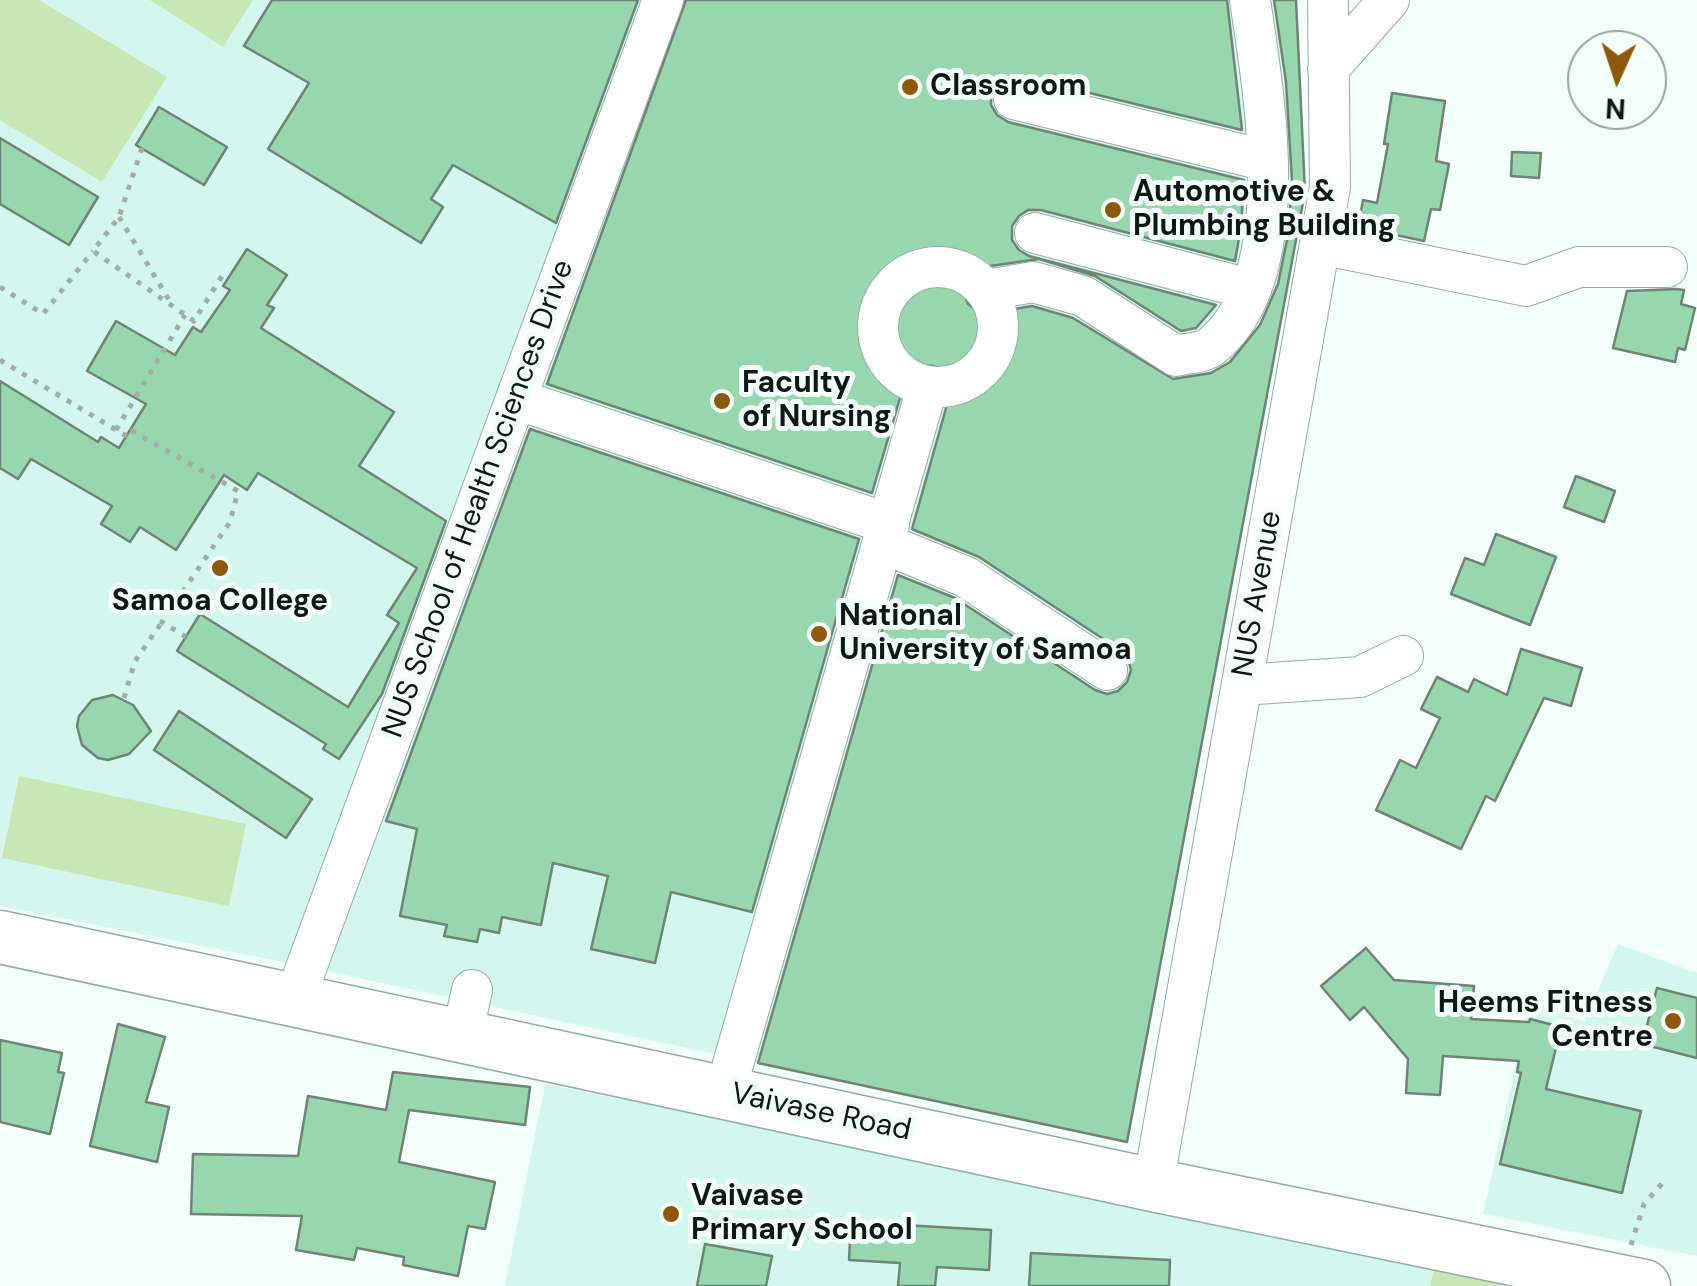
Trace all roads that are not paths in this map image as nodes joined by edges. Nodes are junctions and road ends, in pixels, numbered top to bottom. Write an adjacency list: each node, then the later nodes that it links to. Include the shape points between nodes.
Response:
1 (663, 0): 14 (street, NUS School of Health Sciences Drive)
2 (1250, 0): 7 (street)
3 (1328, 0): 5 (street, NUS Avenue)
4 (1389, 0): 5 (street)
5 (1328, 69): 9 (street, NUS Avenue, via 1330,187)
6 (1014, 98): 7 (street)
7 (1268, 161): 11 (street, via 1262,258)
8 (1034, 233): 11 (street)
9 (1320, 244): 10 (street, via 1526,286 1579,268); 18 (street, NUS Avenue)
10 (1667, 268)
11 (1249, 289): 12 (street, via 1236,319 1210,349 1176,356 1084,296 1033,282)
12 (987, 290): 13 (street, via 999,326 985,364 952,386); 13 (street, via 968,274 928,266 908,273 882,303 878,340 886,358)
13 (927, 388): 15 (street)
14 (516, 398): 15 (street); 20 (street, NUS School of Health Sciences Drive)
15 (887, 534): 17 (street); 21 (street)
16 (1404, 656): 18 (street, via 1360,677)
17 (1107, 670)
18 (1242, 685): 22 (street, NUS Avenue)
19 (0, 937): 20 (main road, Vaivase Road)
20 (296, 998): 21 (main road, Vaivase Road, via 467,1012)
21 (725, 1092): 22 (main road, Vaivase Road)
22 (1153, 1186): 23 (main road, Vaivase Road)
23 (1632, 1284)

